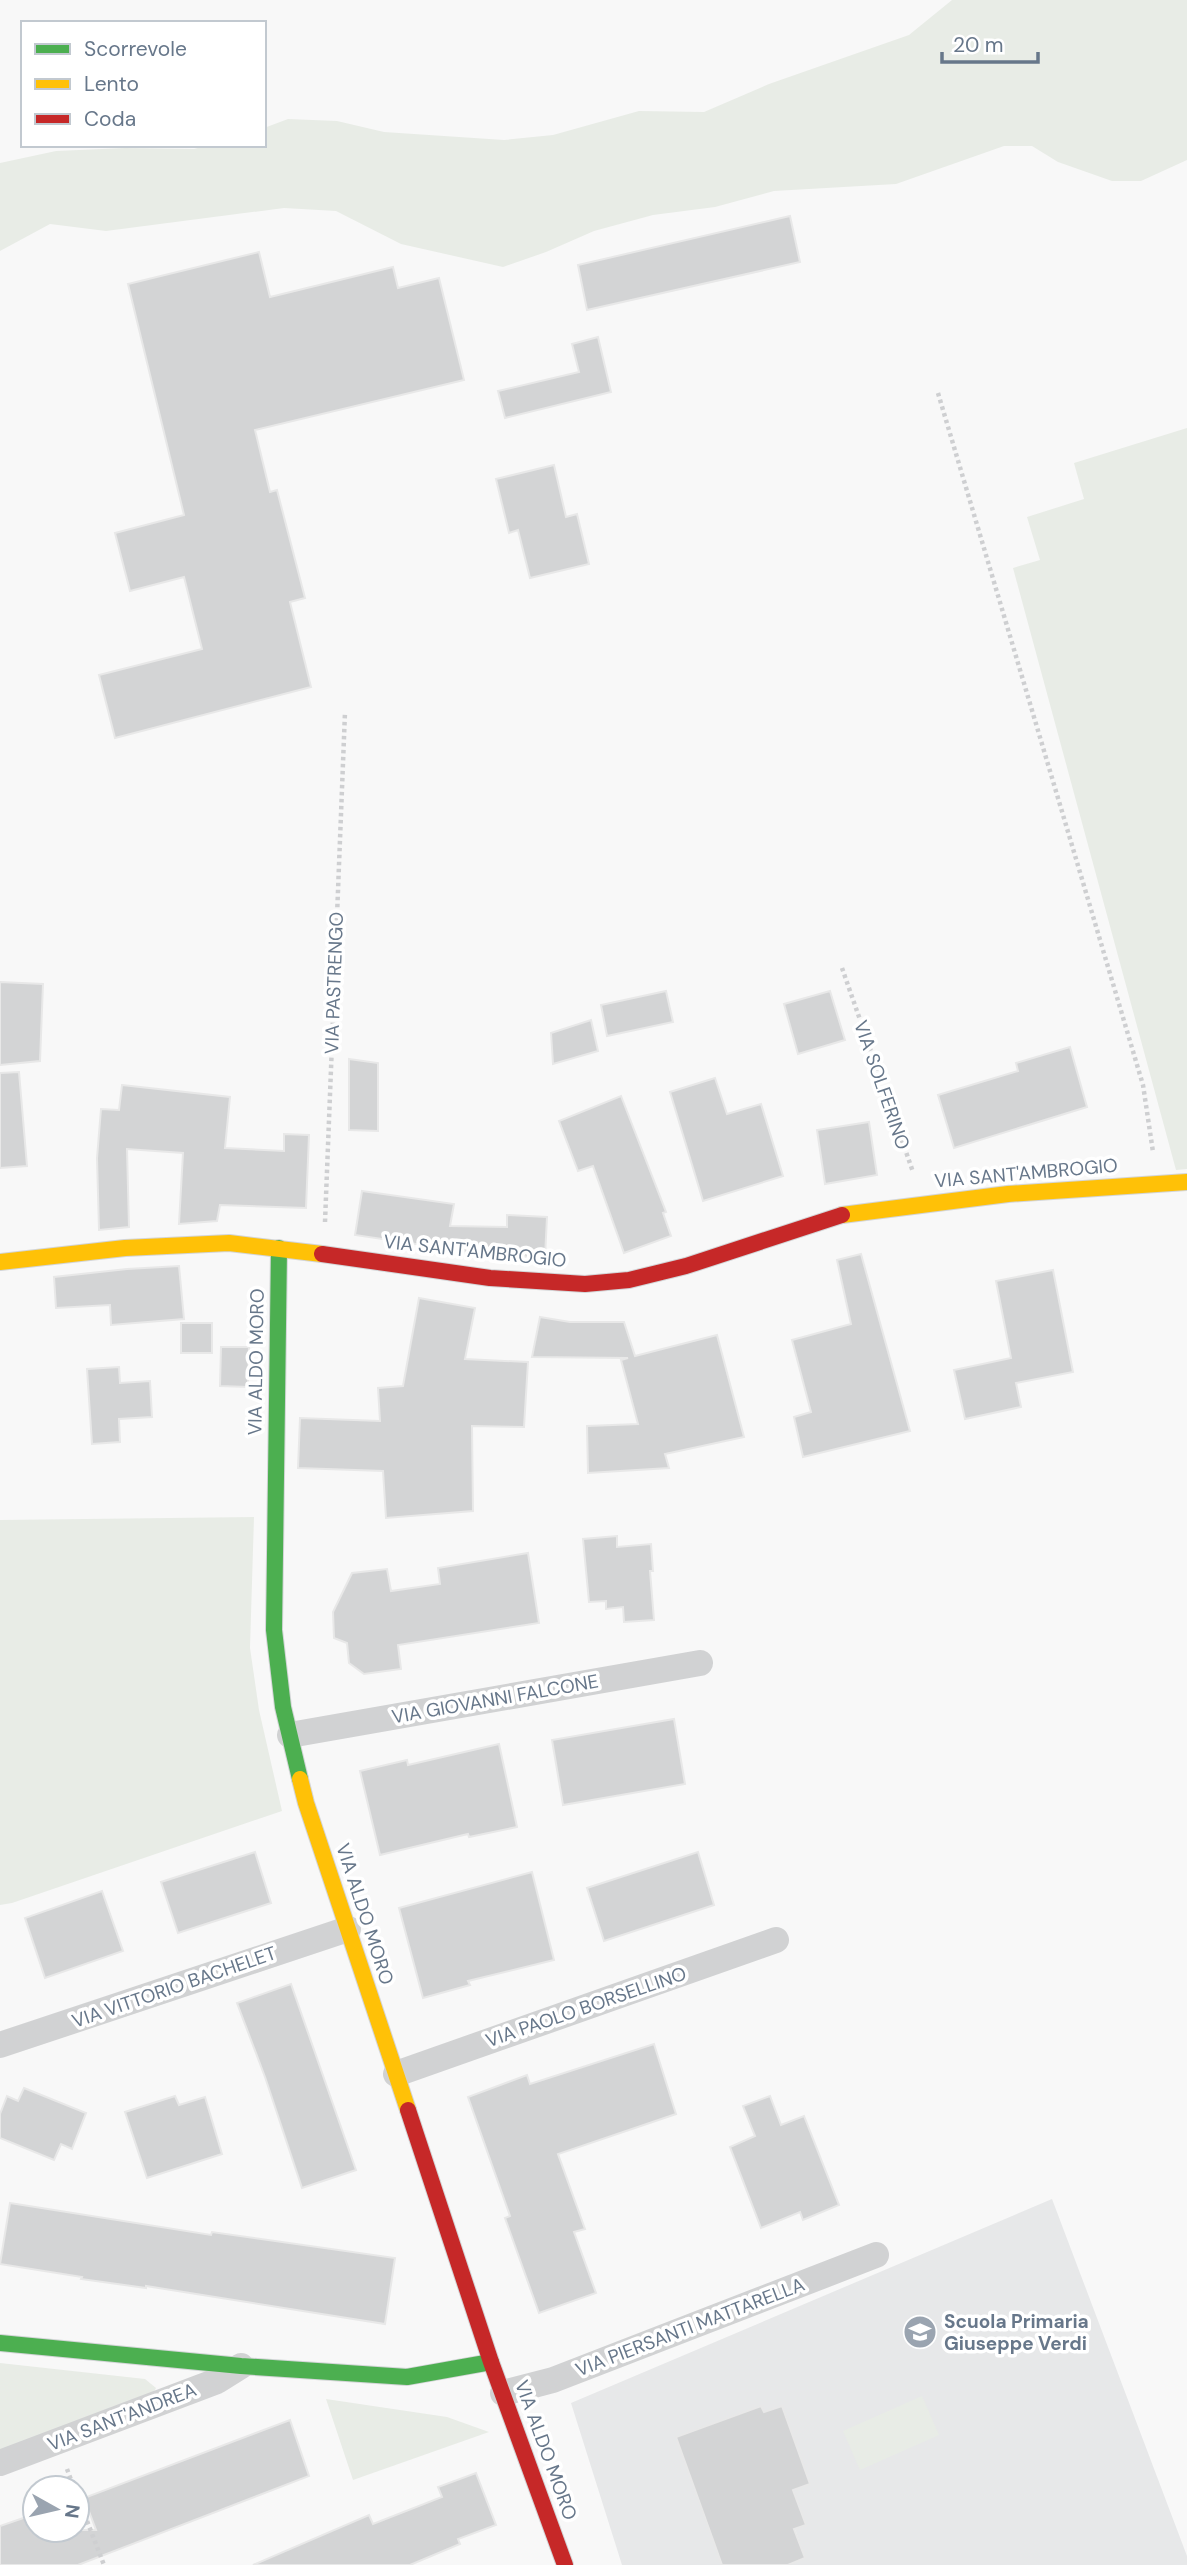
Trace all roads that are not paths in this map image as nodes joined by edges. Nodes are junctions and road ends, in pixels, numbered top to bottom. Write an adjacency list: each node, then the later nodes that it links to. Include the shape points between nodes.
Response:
1 (1187, 1182): 2 (street, VIA SANT'AMBROGIO, via 923,1203 835,1216 685,1266 585,1284 490,1278)
2 (279, 1248): 3 (street, VIA SANT'AMBROGIO, via 229,1243 125,1248); 5 (street, VIA ALDO MORO, via 275,1630)
3 (0, 1262)
4 (700, 1663): 5 (street, VIA GIOVANNI FALCONE)
5 (290, 1735): 6 (street, VIA ALDO MORO, via 306,1803)
6 (348, 1929): 8 (street, VIA VITTORIO BACHELET); 9 (street, VIA ALDO MORO)
7 (776, 1940): 9 (street, VIA PAOLO BORSELLINO)
8 (0, 2045)
9 (396, 2074): 12 (street, VIA ALDO MORO)
10 (876, 2255): 14 (street, VIA PIERSANTI MATTARELLA, via 553,2380)
11 (0, 2343): 13 (street, VIA SANT'ANDREA)
12 (491, 2362): 13 (street, VIA SANT'ANDREA, via 407,2378); 14 (street, VIA ALDO MORO)
13 (241, 2366): 15 (street, VIA SANT'ANDREA, via 217,2381)
14 (503, 2393): 16 (street, VIA ALDO MORO)
15 (0, 2463)
16 (565, 2565)

